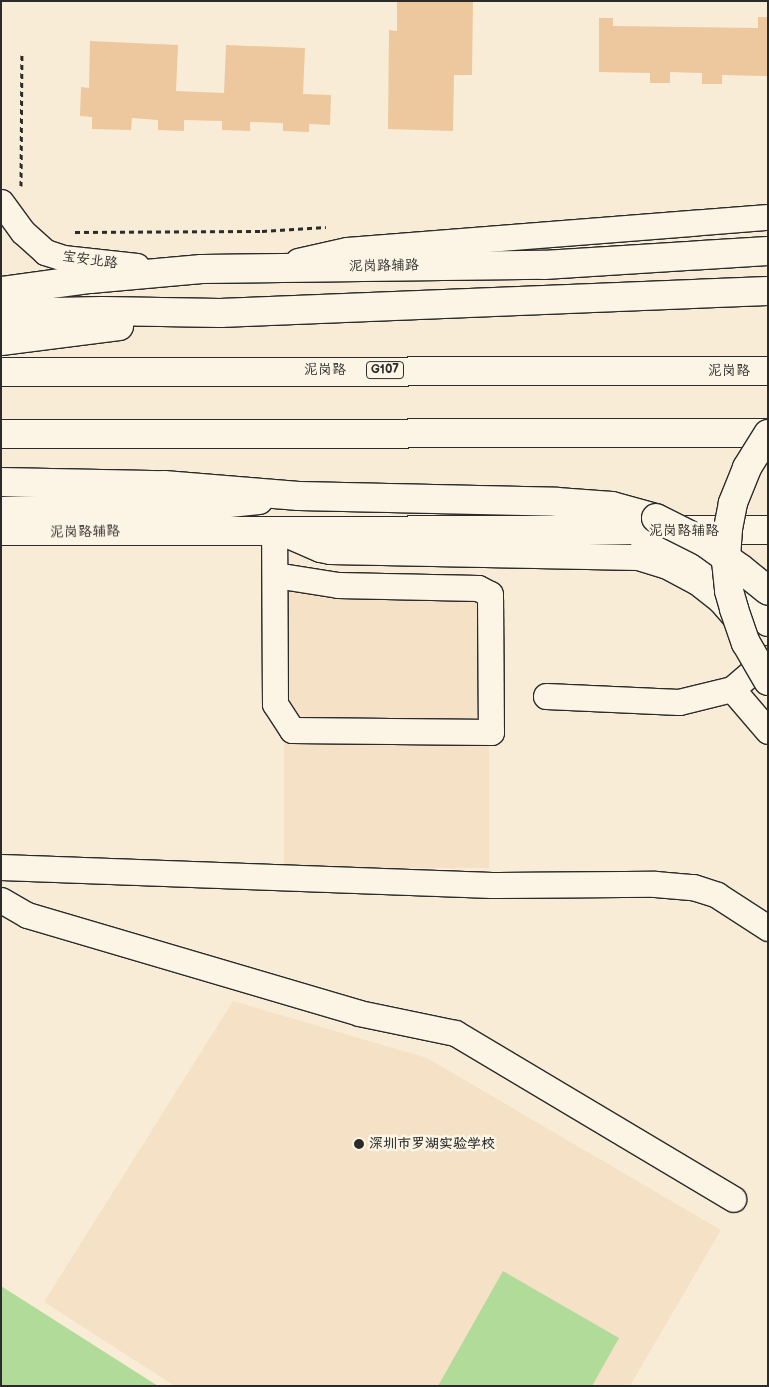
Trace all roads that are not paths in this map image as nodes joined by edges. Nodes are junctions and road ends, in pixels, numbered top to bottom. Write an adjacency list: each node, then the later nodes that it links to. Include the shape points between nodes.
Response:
1 (11, 195): 5 (street, 宝安北路, via 23,232 45,252 106,264)
2 (768, 217): 4 (street, via 347,250)
3 (768, 251): 4 (main road, 泥岗路辅路, via 544,265)
4 (268, 268): 5 (main road, 泥岗路辅路)
5 (202, 269): 6 (main road, 泥岗路辅路)
6 (1, 291)
7 (768, 291): 9 (main road)
8 (1, 313): 9 (main road)
9 (220, 313): 10 (main road)
10 (1, 341)
11 (768, 371): 12 (main road, 泥岗路 / G107)
12 (1, 372)
13 (734, 433): 14 (main road); 15 (main road); 16 (main road)
14 (768, 433): 27 (main road, bridge, via 735,496 726,561 734,609 746,643)
15 (1, 434)
16 (768, 446)
17 (1, 482): 18 (main road, via 164,485)
18 (300, 496): 19 (main road, via 210,505); 25 (main road, bridge, via 612,506 656,518 704,542 740,568)
19 (1, 511)
20 (274, 530): 22 (main road, 泥岗路辅路); 23 (main road, 泥岗路辅路); 24 (street); 26 (street, via 320,550 330,551 622,555 652,560 709,590)
21 (768, 530): 23 (main road, 泥岗路辅路)
22 (1, 531)
23 (623, 531): 25 (main road, via 668,544 697,560)
24 (275, 575): 24 (street, via 275,704 292,730 491,732 490,594 478,588 338,585)
25 (765, 608)
26 (768, 657): 28 (street)
27 (768, 681)
28 (732, 689): 29 (street, via 679,702); 30 (street)
29 (546, 696)
30 (768, 731)
31 (1, 867): 33 (street, via 492,885 693,886 717,895)
32 (1, 900): 34 (street, via 27,915 359,1014 455,1033)
33 (768, 928)
34 (733, 1199)

